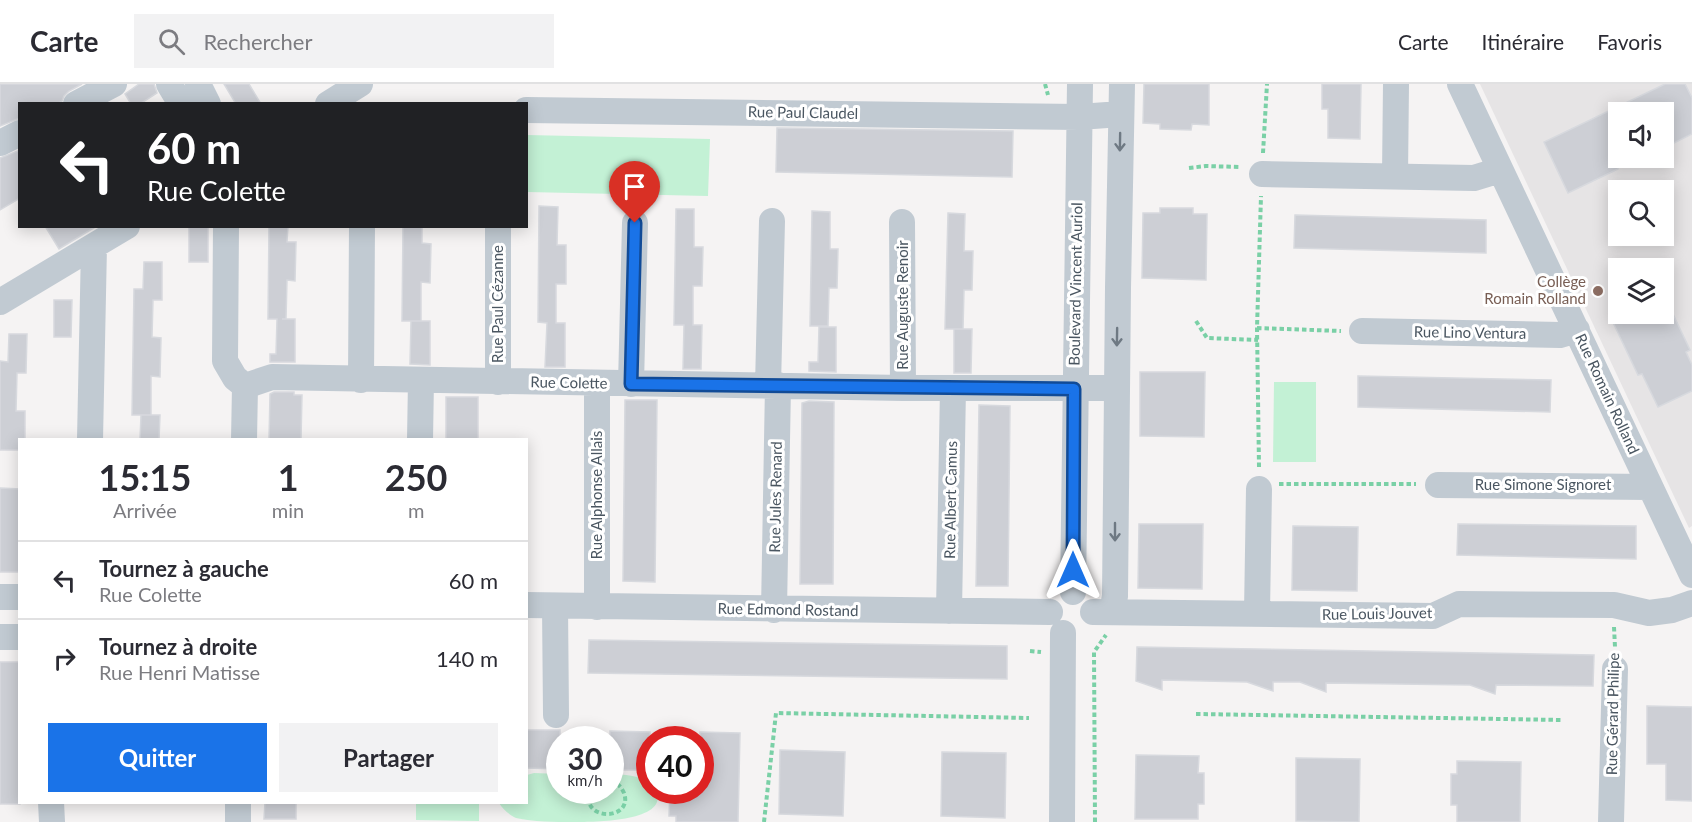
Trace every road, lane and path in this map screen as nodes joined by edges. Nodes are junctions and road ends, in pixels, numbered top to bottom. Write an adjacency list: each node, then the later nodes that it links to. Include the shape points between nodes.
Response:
1 (114, 84): 9 (street)
2 (169, 84): 10 (street)
3 (198, 84): 11 (street)
4 (1080, 84): 14 (street, Boulevard Vincent Auriol)
5 (1122, 84): 13 (street)
6 (1267, 84): 19 (path)
7 (1396, 84): 20 (street)
8 (1460, 84): 18 (street, Rue Romain Rolland)
9 (80, 102)
10 (180, 102)
11 (207, 102)
12 (528, 110): 14 (street, Rue Paul Claudel)
13 (1121, 114): 14 (street, Rue Paul Claudel); 44 (street, one-way to 44)
14 (1079, 117): 45 (street, Boulevard Vincent Auriol)
15 (18, 134): 16 (street)
16 (0, 143)
17 (1190, 168): 19 (path)
18 (1500, 170): 20 (street, via 1474,178); 32 (street, Rue Romain Rolland)
19 (1262, 171): 20 (street); 31 (path)
20 (1395, 176)
21 (772, 221): 40 (street, Rue Jules Renard)
22 (902, 222): 42 (street, Rue Auguste Renoir)
23 (635, 223): 39 (street)
24 (123, 228): 28 (street)
25 (226, 228): 41 (street, via 225,361)
26 (362, 228): 35 (street)
27 (498, 228): 37 (street, Rue Paul Cézanne)
28 (94, 246): 29 (street); 46 (street)
29 (0, 302)
30 (1196, 321): 34 (path, via 1207,338)
31 (1257, 328): 33 (path); 34 (path)
32 (1577, 330): 33 (street, Rue Lino Ventura, via 1560,335); 51 (street, Rue Romain Rolland)
33 (1362, 332)
34 (1258, 339): 50 (path)
35 (361, 380): 36 (street, Rue Colette); 41 (street, Rue Colette, via 272,377)
36 (421, 380): 37 (street, Rue Colette); 48 (street)
37 (498, 382): 38 (street, Rue Colette)
38 (597, 383): 39 (street, Rue Colette); 60 (street, Rue Alphonse Allais)
39 (631, 384): 40 (street, Rue Colette)
40 (772, 385): 42 (street, Rue Colette); 61 (street, Rue Jules Renard)
41 (245, 386): 47 (street)
42 (903, 388): 43 (street, Rue Colette)
43 (953, 388): 45 (street, Rue Colette); 62 (street, Rue Albert Camus)
44 (1116, 388): 45 (street, Rue Colette); 63 (street, one-way to 63, via 1115,596)
45 (1074, 389): 53 (street, Boulevard Vincent Auriol)
46 (90, 438)
47 (244, 438)
48 (420, 438)
49 (1438, 484): 50 (path); 51 (street, Rue Simone Signoret)
50 (1259, 486): 64 (street)
51 (1649, 487): 52 (street, Rue Romain Rolland)
52 (1691, 572)
53 (1073, 592): 63 (street); 65 (street, via 1055,600)
54 (0, 597): 55 (street)
55 (18, 597)
56 (1692, 603): 58 (street, Rue Louis Jouvet, via 1649,613)
57 (528, 605): 59 (street, Rue Edmond Rostand)
58 (1614, 605): 64 (street, Rue Louis Jouvet, via 1459,604 1433,616); 68 (path, Rue Gérard Philipe)
59 (555, 606): 60 (street, Rue Edmond Rostand); 70 (street)
60 (597, 607): 61 (street, Rue Edmond Rostand)
61 (774, 610): 62 (street, Rue Edmond Rostand)
62 (950, 612): 65 (street, Rue Edmond Rostand)
63 (1102, 612): 64 (street, Rue Louis Jouvet); 65 (street, via 1091,623)
64 (1257, 613)
65 (1064, 626): 80 (street); 81 (street)
66 (0, 637): 67 (street)
67 (18, 637)
68 (1615, 669): 82 (street, Rue Gérard Philipe)
69 (1196, 714): 72 (path)
70 (556, 715)
71 (1029, 718): 79 (path, via 776,712)
72 (1563, 720)
73 (51, 804): 77 (street)
74 (238, 804): 78 (street)
75 (590, 804): 76 (path, via 591,809 606,817 617,813)
76 (624, 804)
77 (52, 822)
78 (238, 822)
79 (764, 822)
80 (1062, 822)
81 (1077, 822)
82 (1611, 822)

